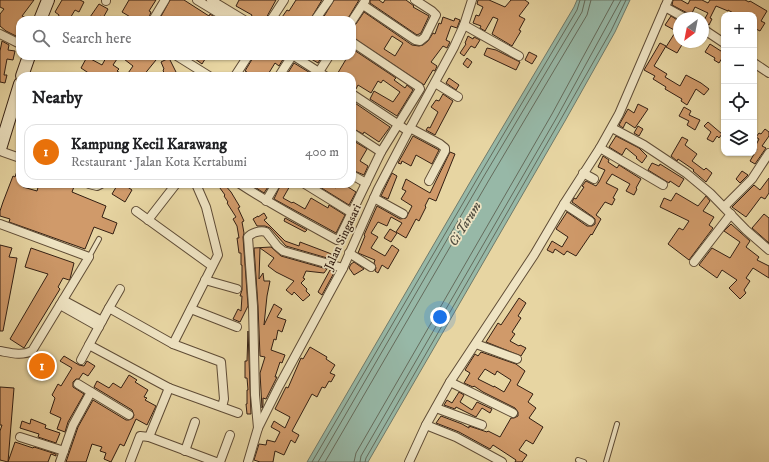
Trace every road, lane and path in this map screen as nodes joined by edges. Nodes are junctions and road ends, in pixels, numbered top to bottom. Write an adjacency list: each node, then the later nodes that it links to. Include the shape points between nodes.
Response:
1 (48, 0): 12 (main road)
2 (165, 0): 13 (street)
3 (197, 0): 14 (street)
4 (211, 0): 15 (street)
5 (284, 0): 16 (street)
6 (329, 0): 17 (street)
7 (416, 0): 9 (street, via 436,15 425,37 420,40 415,40)
8 (472, 0): 19 (street, Jalan Singasari)
9 (364, 2): 18 (street)
10 (666, 3): 11 (street); 45 (street)
11 (677, 12)
12 (42, 16)
13 (155, 16)
14 (223, 16)
15 (237, 16)
16 (274, 16)
17 (318, 16)
18 (355, 16)
19 (464, 25): 25 (street); 40 (street, Jalan Singasari)
20 (709, 33): 22 (street)
21 (0, 34): 23 (street)
22 (721, 41)
23 (16, 42)
24 (356, 45): 44 (street, via 419,87 420,92)
25 (520, 56)
26 (28, 60): 33 (main road)
27 (184, 60): 34 (street)
28 (245, 60): 35 (street)
29 (290, 60): 36 (street)
30 (299, 60): 37 (street)
31 (327, 60): 38 (street)
32 (757, 65): 39 (street)
33 (23, 72)
34 (203, 72)
35 (238, 72)
36 (282, 72)
37 (316, 72)
38 (321, 72)
39 (769, 73)
40 (435, 83): 43 (street); 46 (street, Jalan Singasari)
41 (16, 97): 49 (main road)
42 (356, 97): 44 (street)
43 (458, 97)
44 (398, 124): 46 (street); 50 (street)
45 (612, 128): 48 (street); 67 (street, via 644,144 686,172)
46 (409, 129): 56 (street, via 445,148); 64 (street, Jalan Singasari)
47 (356, 136): 50 (street)
48 (600, 148): 53 (street); 58 (street)
49 (0, 150): 52 (street)
50 (381, 152): 57 (street)
51 (769, 153): 67 (street, via 752,179)
52 (16, 156)
53 (583, 173): 55 (street); 66 (street)
54 (356, 177): 57 (street)
55 (594, 179)
56 (429, 181)
57 (366, 183): 69 (street)
58 (664, 185)
59 (173, 188): 72 (street)
60 (198, 188): 80 (street, via 206,207 218,255)
61 (246, 188): 65 (street)
62 (274, 188): 65 (street)
63 (311, 188): 69 (street)
64 (374, 198): 70 (street); 77 (street, Jalan Singasari)
65 (266, 201): 69 (street, via 337,240)
66 (564, 204): 73 (street); 92 (street)
67 (724, 207): 71 (street)
68 (136, 211): 72 (street)
69 (352, 213)
70 (403, 214)
71 (731, 214): 76 (street); 79 (street)
72 (148, 220): 80 (street)
73 (590, 221)
74 (0, 224): 78 (street)
75 (99, 239): 78 (lane)
76 (769, 250)
77 (349, 253): 81 (street); 82 (street, Jalan Singasari)
78 (89, 257): 86 (street)
79 (694, 262)
80 (212, 266): 83 (street)
81 (371, 267)
82 (342, 268): 110 (street, Jalan Singasari); 110 (street, via 286,252 263,231 247,238 251,264)
83 (205, 280): 85 (street); 88 (street)
84 (120, 289): 87 (street)
85 (237, 289)
86 (62, 303): 89 (street); 94 (street, via 32,351 14,354)
87 (109, 308): 89 (street); 91 (street)
88 (191, 309): 90 (street); 91 (street)
89 (101, 324): 93 (street)
90 (237, 327)
91 (173, 344): 101 (street, via 221,362 224,399)
92 (476, 344): 95 (street); 97 (street)
93 (90, 345): 96 (street); 99 (street)
94 (0, 352)
95 (517, 359)
96 (81, 360)
97 (450, 382): 102 (street); 104 (street)
98 (78, 384): 100 (street)
99 (169, 388): 101 (street); 113 (street)
100 (91, 392): 105 (street); 114 (street, via 73,425)
101 (222, 407): 103 (street)
102 (436, 408): 108 (street); 109 (street)
103 (238, 413)
104 (513, 413)
105 (129, 415)
106 (195, 422): 115 (street)
107 (617, 424): 125 (lane)
108 (426, 425): 122 (street); 123 (street)
109 (482, 425)
110 (258, 428): 121 (street, Jalan Singasari)
111 (230, 435): 120 (street)
112 (20, 437): 114 (street)
113 (150, 438): 115 (street); 118 (street, via 140,436)
114 (64, 451): 117 (street)
115 (185, 451): 119 (street)
116 (578, 460): 124 (lane)
117 (60, 462)
118 (130, 462)
119 (216, 462)
120 (220, 462)
121 (248, 462)
122 (409, 462)
123 (502, 462)
124 (584, 462)
125 (606, 462)

